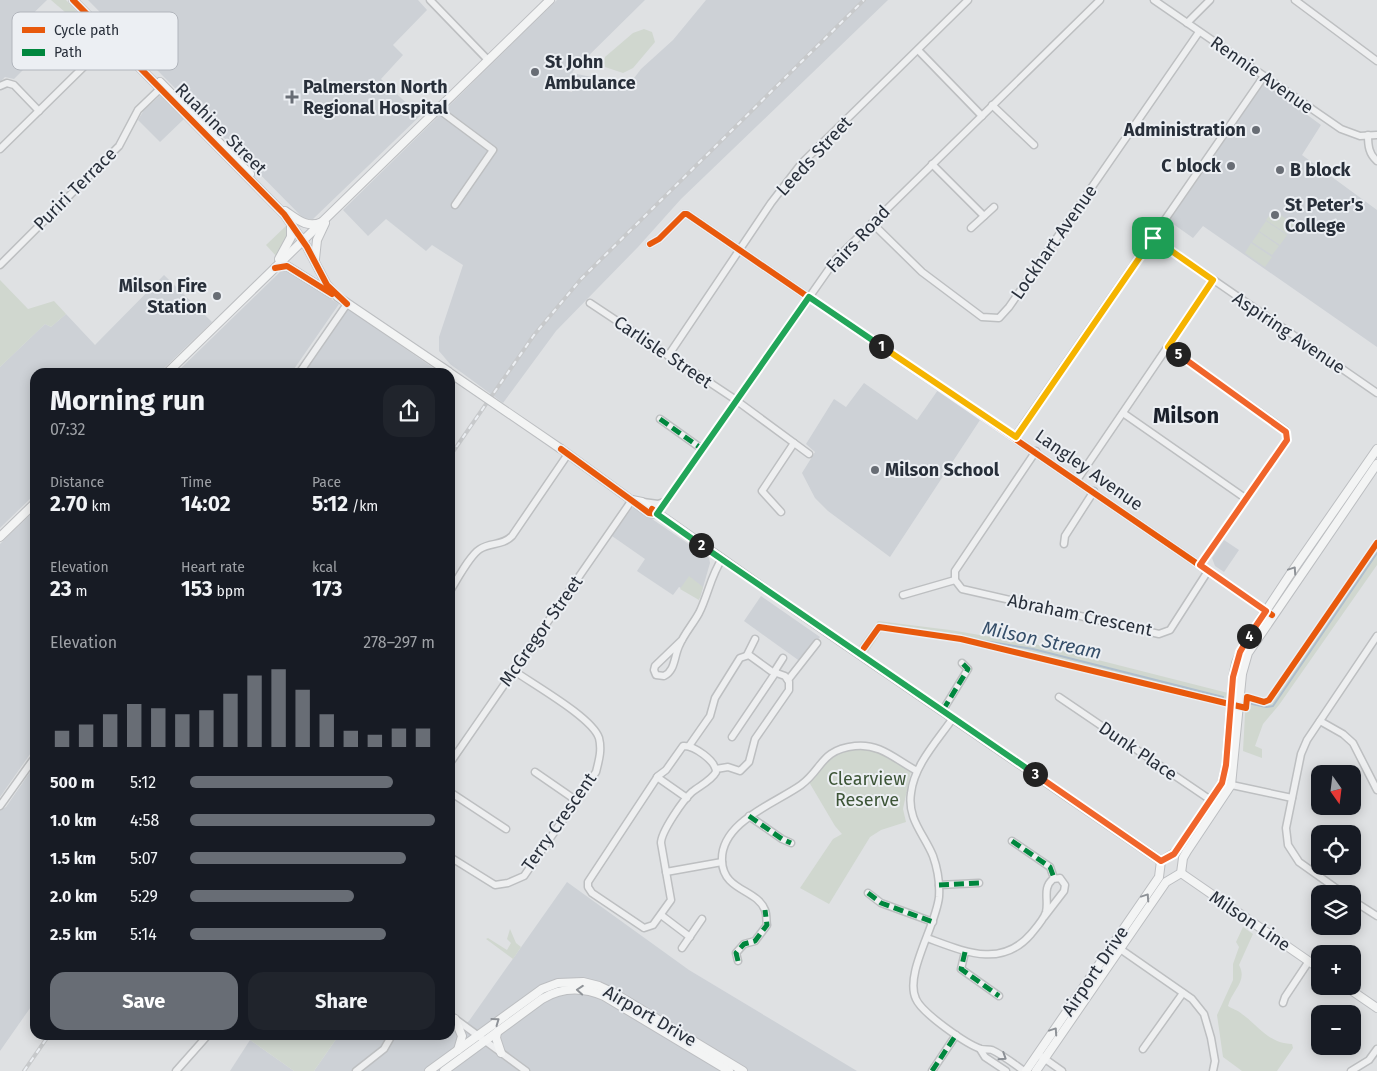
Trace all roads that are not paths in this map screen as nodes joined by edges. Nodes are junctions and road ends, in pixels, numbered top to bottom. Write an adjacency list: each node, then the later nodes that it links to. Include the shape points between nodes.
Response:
1 (73, 0): 10 (main road, Ruahine Street)
2 (80, 0): 11 (main road, Ruahine Street)
3 (430, 0): 15 (street)
4 (550, 0): 15 (main road)
5 (968, 0): 14 (street, Leeds Street)
6 (1100, 0): 22 (street, Fairs Road)
7 (1154, 0): 12 (street, Rennie Avenue)
8 (1210, 0): 12 (street)
9 (1295, 0): 16 (street)
10 (86, 12)
11 (91, 12)
12 (1187, 23): 13 (street, Rennie Avenue)
13 (1199, 32): 19 (street, Rennie Avenue); 39 (street, Lockhart Avenue, via 998,318 982,317 922,272)
14 (918, 50): 25 (street); 44 (street, Leeds Street, via 802,164)
15 (488, 60): 23 (main road)
16 (1377, 61)
17 (81, 70): 24 (street)
18 (145, 70): 21 (main road, Ruahine Street)
19 (1264, 76): 26 (street, Rennie Avenue, via 1341,129 1360,136); 41 (street)
20 (0, 86): 24 (street, via 14,85)
21 (162, 87): 32 (main road, Ruahine Street, via 260,183); 45 (street, Puriri Terrace, via 138,110 118,146)
22 (992, 106): 25 (street, Fairs Road); 28 (street)
23 (438, 109): 33 (street, via 493,150); 34 (main road)
24 (39, 111): 29 (street)
25 (982, 116): 31 (street, Fairs Road)
26 (1368, 135): 27 (street, Rennie Avenue); 30 (street, via 1368,146)
27 (1377, 135)
28 (1034, 145)
29 (0, 149)
30 (1377, 161)
31 (932, 164): 36 (street); 39 (street, Fairs Road)
32 (276, 204): 37 (main road, via 306,224 318,224); 38 (main road, Ruahine Street)
33 (455, 205)
34 (339, 206): 37 (main road); 46 (main road, via 317,240 314,250)
35 (994, 207): 36 (street)
36 (984, 216): 40 (street)
37 (326, 218): 42 (main road)
38 (291, 223): 42 (main road, Ruahine Street); 47 (main road, via 289,242)
39 (872, 223): 50 (street, Fairs Road, via 836,259)
40 (971, 228)
41 (1153, 238): 48 (street, Aspiring Avenue); 63 (street)
42 (303, 241): 46 (main road); 47 (main road)
43 (650, 244): 44 (street, Langley Avenue, via 687,214)
44 (740, 250): 50 (street, Langley Avenue); 54 (street, Leeds Street)
45 (0, 265)
46 (317, 266): 49 (main road)
47 (272, 271): 49 (main road, via 287,266); 55 (main road)
48 (1213, 280): 53 (street); 59 (street, Aspiring Avenue)
49 (338, 297): 51 (main road)
50 (809, 297): 60 (street, Fairs Road); 63 (street, Langley Avenue)
51 (347, 304): 56 (street); 57 (main road)
52 (590, 304): 54 (street, Carlisle Street)
53 (1168, 347): 61 (street); 73 (street, via 1286,432 1287,440)
54 (668, 356): 60 (street, Carlisle Street)
55 (172, 368)
56 (303, 368)
57 (442, 368)
58 (455, 376): 67 (main road, bridge)
59 (1377, 393)
60 (736, 401): 64 (street, Carlisle Street); 65 (street, Fairs Road)
61 (1123, 413): 71 (street); 73 (street)
62 (660, 419): 65 (street)
63 (1016, 437): 68 (street, Langley Avenue)
64 (794, 443): 69 (street, Carlisle Street); 78 (street, via 762,491)
65 (702, 449): 75 (street, Fairs Road)
66 (1377, 450): 80 (main road)
67 (564, 452): 74 (main road); 87 (street, via 512,536 503,543 477,551)
68 (1036, 452): 71 (street, Langley Avenue); 86 (street, via 955,571)
69 (809, 454)
70 (1377, 464): 80 (main road)
71 (1077, 480): 72 (street, Langley Avenue)
72 (1094, 491): 82 (street, via 1065,536); 84 (street, Langley Avenue)
73 (1246, 498): 84 (street)
74 (632, 500): 76 (main road); 79 (main road, via 649,513); 97 (street, McGregor Street)
75 (667, 501): 76 (street, via 658,504); 79 (street, Fairs Road)
76 (642, 502): 79 (main road)
77 (30, 508): 81 (main road)
78 (781, 512)
79 (657, 514): 83 (main road)
80 (1337, 514): 89 (main road)
81 (0, 537)
82 (1064, 544)
83 (722, 559): 92 (street, via 699,613); 101 (main road)
84 (1200, 565): 85 (street, Langley Avenue)
85 (1208, 571): 86 (street, Abraham Crescent, via 1170,630 1159,634 962,589); 89 (street, Langley Avenue)
86 (955, 580): 88 (street)
87 (455, 584)
88 (903, 595)
89 (1269, 613): 112 (main road, via 1244,644 1236,663); 113 (main road, via 1243,668)
90 (1377, 636): 103 (street)
91 (756, 639): 94 (street)
92 (682, 640): 92 (street, via 670,672 664,676 656,675 655,666)
93 (817, 643): 99 (street)
94 (747, 655): 98 (street); 105 (street, via 740,658 728,676 713,702 710,716)
95 (783, 658): 98 (street)
96 (962, 663): 101 (street, via 968,669)
97 (513, 670): 106 (street, McGregor Street); 118 (street, Terry Crescent, via 580,716 598,736 601,753 596,772)
98 (775, 672): 99 (street); 104 (street)
99 (788, 680): 108 (street, via 789,690 755,739 747,765 740,770)
100 (1058, 697): 119 (street, Dunk Place)
101 (943, 710): 102 (main road)
102 (953, 718): 109 (street); 127 (main road)
103 (1320, 721): 114 (street, via 1353,743); 117 (street, via 1301,754)
104 (732, 737)
105 (689, 746): 108 (street); 111 (street, via 682,747)
106 (455, 752)
107 (30, 764): 120 (street)
108 (716, 769): 116 (street, via 714,776)
109 (917, 771): 121 (street, via 878,748 857,746 842,749 822,760 801,785); 136 (street, via 911,792 913,818 932,854)
110 (535, 772): 118 (street)
111 (657, 777): 116 (street); 140 (street, via 588,884 592,893 642,928 652,926)
112 (1222, 783): 113 (street); 119 (main road)
113 (1231, 784): 117 (street); 119 (main road)
114 (1377, 790)
115 (455, 795): 122 (street)
116 (687, 798): 131 (street, via 661,838)
117 (1292, 798): 137 (street, via 1286,828 1288,846 1299,862)
118 (577, 801): 126 (street, Terry Crescent, via 524,876 495,885)
119 (1215, 803): 125 (main road); 129 (main road)
120 (0, 806)
121 (750, 816): 124 (street); 128 (street, via 729,839 723,849)
122 (506, 829)
123 (1012, 841): 133 (street, via 1050,867)
124 (790, 843)
125 (1170, 856): 127 (main road); 129 (main road)
126 (455, 860)
127 (1161, 861): 130 (main road)
128 (722, 862): 131 (street); 150 (street, via 730,881 760,902 765,910 767,925 755,941 744,944 736,953)
129 (1182, 863): 132 (main road)
130 (1160, 870): 134 (main road); 147 (main road, Airport Drive, one-way to 130, via 1159,877)
131 (666, 872): 140 (street, via 671,900)
132 (1181, 873): 134 (main road); 151 (main road, Milson Line)
133 (1054, 878): 141 (street, via 1046,889 1047,910); 141 (street, via 1062,879 1065,889)
134 (1172, 878): 147 (main road, Airport Drive)
135 (979, 883): 136 (street)
136 (939, 885): 144 (street)
137 (1331, 885)
138 (868, 893): 144 (street, via 881,903)
139 (1361, 906): 142 (street)
140 (661, 915): 145 (street)
141 (1044, 916): 149 (street, via 1029,936 1010,950 985,955)
142 (1377, 916)
143 (702, 919): 145 (street)
144 (933, 922): 146 (street)
145 (690, 936): 148 (street)
146 (927, 938): 149 (street); 161 (street, via 912,984 915,998 928,1014)
147 (1117, 946): 152 (street); 170 (main road, Airport Drive)
148 (682, 948)
149 (965, 952): 154 (street, via 961,969)
150 (738, 961)
151 (1309, 961): 155 (street)
152 (1183, 993): 166 (street); 183 (street, via 1204,1014 1212,1038)
153 (1358, 995): 156 (main road)
154 (1000, 996)
155 (1283, 1003)
156 (1377, 1008)
157 (455, 1019): 160 (street)
158 (455, 1023): 168 (main road, via 462,1036)
159 (497, 1032): 164 (main road, Airport Drive); 169 (main road); 176 (main road, Airport Drive, one-way to 159, via 604,996 590,991 573,989 550,994)
160 (478, 1035): 164 (street); 168 (main road, Airport Drive); 177 (main road, Airport Drive, one-way to 177, via 542,989 558,983 583,982 614,993)
161 (956, 1035): 165 (street); 178 (street)
162 (204, 1040): 171 (street)
163 (389, 1040): 172 (street, via 384,1049)
164 (485, 1041): 169 (street); 174 (main road, Airport Drive)
165 (980, 1049): 179 (street); 180 (street, one-way to 180, via 991,1050)
166 (1143, 1049)
167 (1377, 1049): 184 (street, via 1369,1060)
168 (458, 1050): 173 (main road, Airport Drive)
169 (501, 1053): 175 (street)
170 (1042, 1056): 180 (main road, Airport Drive); 181 (main road, Airport Drive); 182 (street)
171 (176, 1071)
172 (356, 1071)
173 (429, 1071)
174 (444, 1071)
175 (526, 1071)
176 (729, 1071)
177 (743, 1071)
178 (932, 1071)
179 (1006, 1071)
180 (1025, 1071)
181 (1036, 1071)
182 (1062, 1071)
183 (1214, 1071)
184 (1351, 1071)

